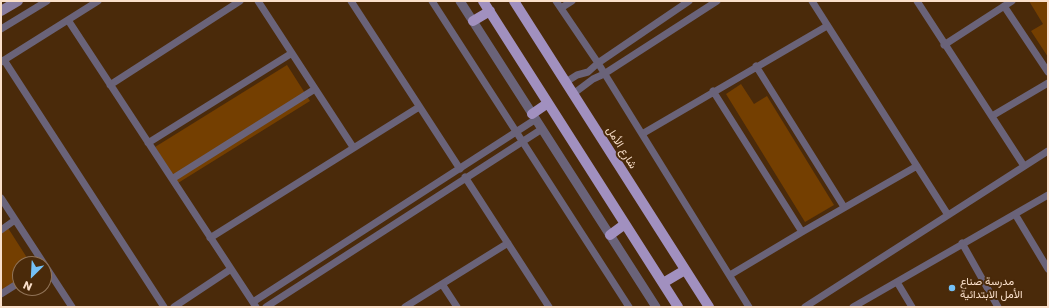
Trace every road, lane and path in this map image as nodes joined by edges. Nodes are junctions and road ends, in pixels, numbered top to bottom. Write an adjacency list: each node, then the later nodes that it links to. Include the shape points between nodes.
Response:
1 (18, 1): 20 (main road)
2 (47, 1): 25 (street)
3 (98, 1): 22 (street)
4 (240, 1): 35 (street)
5 (258, 1): 27 (street)
6 (351, 1): 40 (street)
7 (432, 1): 44 (street)
8 (460, 1): 23 (street)
9 (483, 1): 21 (main road)
10 (514, 1): 33 (main road, شارع الأمل)
11 (556, 1): 19 (street)
12 (572, 1): 19 (street)
13 (688, 1): 29 (street)
14 (716, 1): 32 (street)
15 (812, 1): 24 (street)
16 (917, 1): 26 (street)
17 (1012, 1): 18 (street)
18 (1004, 6): 26 (street); 31 (street)
19 (561, 8): 29 (street)
20 (1, 11)
21 (490, 11): 23 (main road); 39 (main road)
22 (68, 20): 28 (street); 35 (street)
23 (472, 21): 42 (street)
24 (827, 26): 30 (street); 50 (street)
25 (1, 29)
26 (944, 44): 41 (street)
27 (292, 53): 36 (street); 47 (street)
28 (3, 61): 81 (street)
29 (598, 63): 32 (street); 33 (street, via 588,72)
30 (756, 66): 37 (street); 57 (street)
31 (1048, 72)
32 (604, 74): 38 (street); 45 (street)
33 (566, 82): 38 (main road, شارع الأمل)
34 (1048, 83): 41 (street)
35 (110, 85): 47 (street)
36 (315, 89): 48 (street); 54 (street)
37 (713, 91): 45 (street); 63 (street)
38 (573, 94): 71 (main road, شارع الأمل)
39 (548, 103): 42 (main road); 61 (main road)
40 (419, 107): 48 (street); 52 (street)
41 (992, 116): 51 (street)
42 (534, 117): 43 (street); 44 (street)
43 (542, 128): 46 (street); 64 (street)
44 (516, 133): 46 (street); 52 (street)
45 (642, 134): 72 (street)
46 (522, 141): 53 (street); 87 (street)
47 (148, 143): 54 (street)
48 (353, 147): 65 (street)
49 (1048, 151): 51 (street)
50 (917, 166): 57 (street); 59 (street)
51 (1024, 166): 59 (street)
52 (460, 169): 79 (street)
53 (465, 177): 66 (street); 83 (street)
54 (172, 179): 65 (street)
55 (1048, 195): 58 (street)
56 (1, 198): 60 (street)
57 (844, 207): 63 (street)
58 (1015, 214): 67 (street); 70 (street)
59 (948, 215): 92 (street)
60 (15, 220): 62 (street); 68 (street)
61 (625, 224): 64 (main road); 75 (main road)
62 (1, 230)
63 (802, 232): 72 (street)
64 (610, 235): 88 (street)
65 (210, 238): 69 (street)
66 (508, 243): 76 (street); 86 (street)
67 (962, 243): 74 (street); 95 (street)
68 (38, 256)
69 (231, 269): 79 (street); 82 (street)
70 (1048, 269)
71 (685, 270): 75 (main road); 90 (main road, شارع الأمل)
72 (730, 275): 91 (street)
73 (52, 277): 80 (street)
74 (897, 282): 93 (street); 94 (street)
75 (663, 283): 89 (main road)
76 (442, 284): 84 (street); 85 (street)
77 (12, 287): 78 (street)
78 (1, 294)
79 (254, 305)
80 (72, 307)
81 (164, 307)
82 (174, 307)
83 (266, 307)
84 (405, 307)
85 (457, 307)
86 (549, 307)
87 (629, 307)
88 (656, 307)
89 (678, 307)
90 (709, 307)
91 (749, 307)
92 (805, 307)
93 (853, 307)
94 (912, 307)
95 (998, 307)

